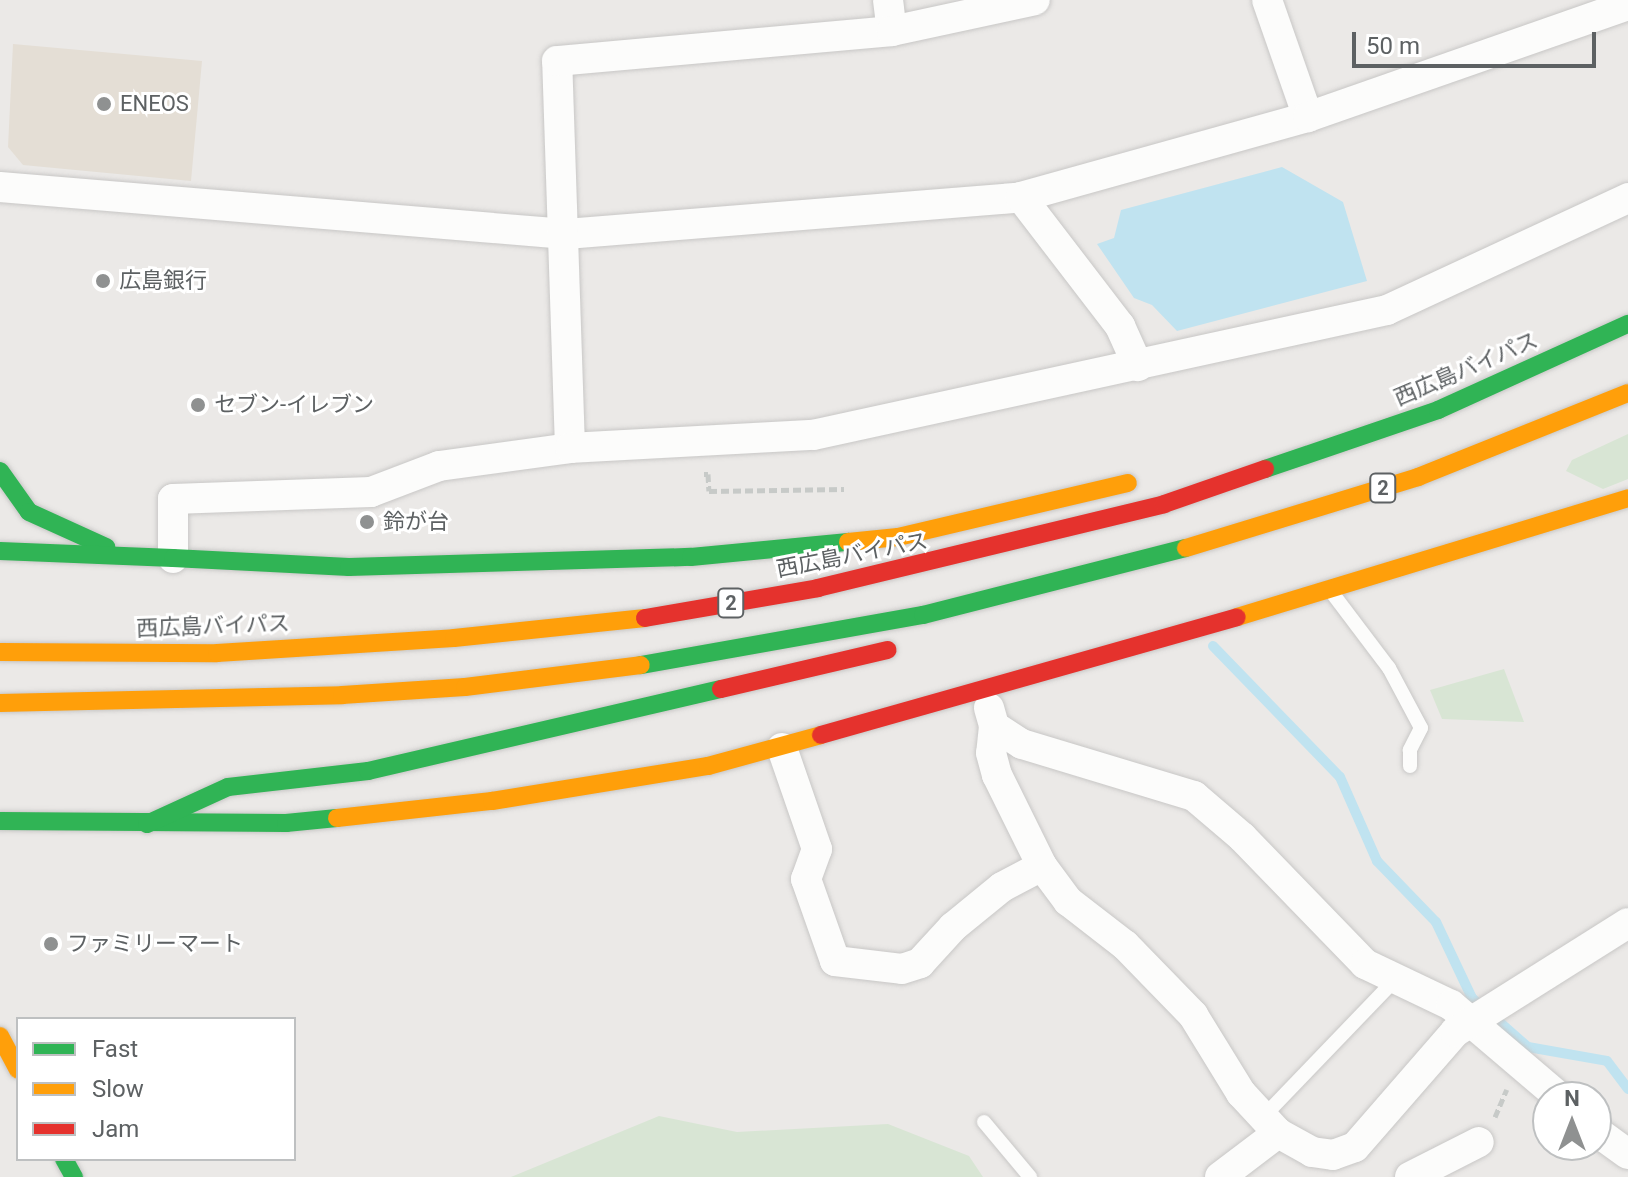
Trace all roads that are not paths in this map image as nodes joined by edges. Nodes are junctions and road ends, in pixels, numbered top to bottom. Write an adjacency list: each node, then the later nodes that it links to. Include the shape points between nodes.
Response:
1 (888, 0): 5 (street)
2 (1035, 0): 5 (street)
3 (1267, 0): 6 (street)
4 (1628, 5): 6 (street)
5 (892, 31): 10 (street, via 557,61)
6 (1308, 117): 8 (street)
7 (0, 187): 10 (street)
8 (1021, 197): 10 (street); 12 (street, via 1120,326)
9 (1628, 198): 12 (street, via 1387,310)
10 (566, 234): 15 (street)
11 (1628, 324): 14 (main road, 西広島バイパス / 2)
12 (1138, 366): 15 (street, via 813,435)
13 (1628, 393): 23 (main road, 2, via 1418,477)
14 (1438, 410): 16 (main road); 27 (main road, 西広島バイパス / 2, via 1149,508 954,559 678,612 454,638 217,653)
15 (570, 448): 22 (street, via 439,466 371,492 173,499)
16 (1237, 457)
17 (0, 471): 21 (main road, via 29,512)
18 (1145, 479): 22 (main road, via 898,537 691,557 349,567)
19 (1628, 498): 24 (main road)
20 (0, 551): 21 (main road)
21 (131, 557): 22 (main road)
22 (173, 558)
23 (1131, 565): 25 (main road); 29 (main road, 2, via 923,615 706,657 465,687)
24 (1330, 590): 28 (main road); 32 (lane, via 1389,668 1421,728 1410,750)
25 (942, 631)
26 (913, 641): 34 (main road, via 368,771 228,787)
27 (0, 652)
28 (984, 691): 30 (street); 31 (main road)
29 (0, 703)
30 (994, 726): 35 (street, via 991,753 997,775); 37 (street, via 1022,744 1194,796 1242,837 1365,964)
31 (782, 748): 34 (main road, via 636,779 449,806 258,824); 35 (street, via 817,849 806,879 835,961 902,969 920,963 1002,887)
32 (1410, 766)
33 (0, 821): 34 (main road)
34 (147, 824)
35 (1042, 866): 43 (street, via 1068,901 1125,945 1193,1015 1241,1093)
36 (1628, 923): 38 (street)
37 (1393, 982): 38 (street); 43 (lane)
38 (1481, 1013): 41 (street); 45 (street, via 1388,1105)
39 (0, 1036): 40 (main road)
40 (16, 1066)
41 (1542, 1081)
42 (984, 1122): 46 (lane)
43 (1271, 1125): 45 (street); 47 (street)
44 (1479, 1142): 48 (street)
45 (1342, 1166)
46 (1030, 1177)
47 (1220, 1177)
48 (1410, 1177)

